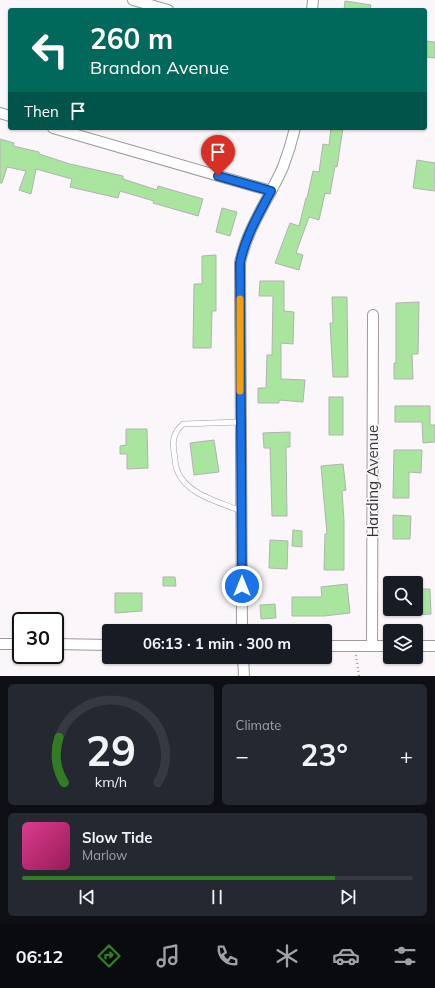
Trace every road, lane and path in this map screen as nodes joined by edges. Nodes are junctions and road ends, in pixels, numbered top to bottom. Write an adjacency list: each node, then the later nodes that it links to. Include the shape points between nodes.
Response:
1 (133, 0): 2 (street)
2 (161, 8)
3 (60, 130): 5 (street)
4 (294, 130): 5 (street, via 283,167)
5 (271, 191): 7 (street, via 249,234 240,263)
6 (373, 315): 16 (street, Harding Avenue)
7 (241, 422): 8 (street); 8 (lane, via 183,424 176,430 172,442 177,470 183,481 193,490)
8 (241, 511): 9 (street)
9 (242, 624)
10 (0, 644): 11 (street)
11 (12, 644)
12 (64, 644): 13 (street)
13 (102, 645)
14 (332, 646): 15 (street)
15 (354, 646): 16 (street); 22 (path)
16 (372, 646): 17 (street)
17 (383, 646)
18 (423, 646): 19 (street)
19 (435, 646)
20 (243, 664): 21 (street)
21 (244, 676)
22 (359, 676)

